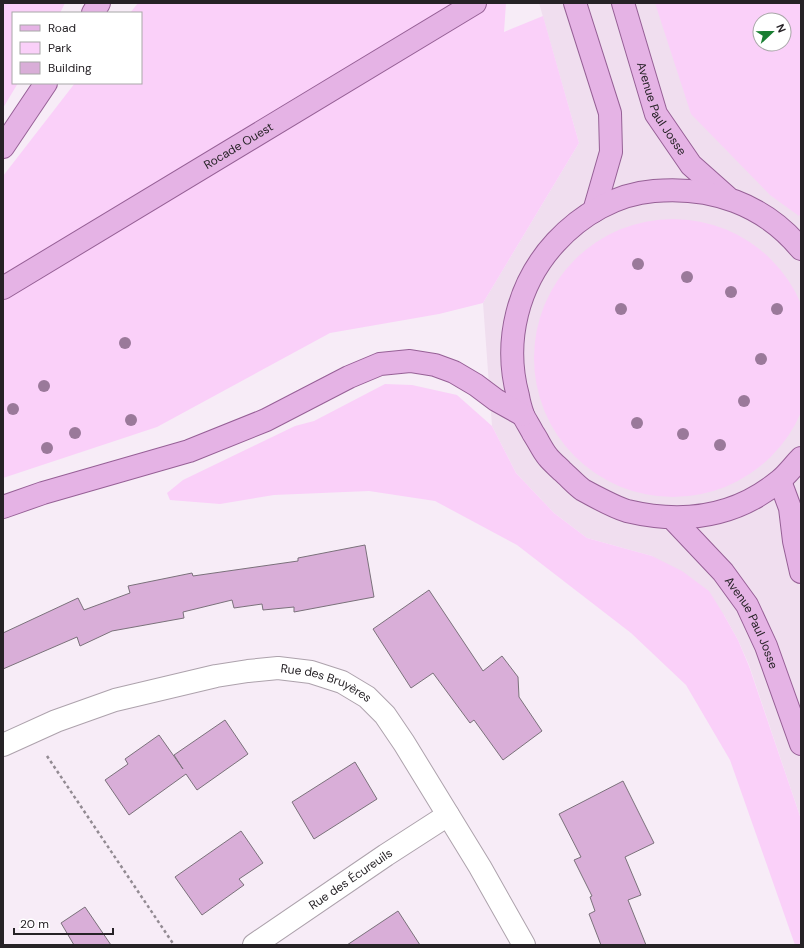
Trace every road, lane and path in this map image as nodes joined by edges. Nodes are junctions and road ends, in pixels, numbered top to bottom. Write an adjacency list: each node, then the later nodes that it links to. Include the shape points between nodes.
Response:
1 (99, 3): 5 (main road)
2 (474, 3): 11 (main road, Rocade Ouest)
3 (575, 3): 9 (main road, via 610,113 611,152)
4 (623, 3): 8 (main road, Avenue Paul Josse, via 656,114 691,164)
5 (94, 12)
6 (45, 84): 7 (main road)
7 (3, 147)
8 (728, 198): 9 (main road, via 687,190 646,192 619,199); 10 (main road, via 773,222)
9 (594, 211): 12 (main road, via 567,230 544,255 527,283 516,315 511,348 514,382)
10 (801, 249)
11 (3, 288)
12 (523, 414): 15 (main road, via 496,400 454,372 435,365 410,362 380,364 266,420 189,451); 16 (main road, via 547,456 582,489 625,510)
13 (801, 458): 14 (main road)
14 (780, 481): 16 (main road, via 756,497 730,509 701,516); 17 (main road, via 790,508)
15 (3, 507)
16 (672, 518): 19 (main road, Avenue Paul Josse, via 723,572 747,605 766,646)
17 (801, 572)
18 (31, 732): 20 (street, Rue des Bruyères); 21 (street, Rue des Bruyères, via 115,700 216,676 278,668 311,672 342,682 367,697 385,715); 22 (path)
19 (801, 744)
20 (3, 745)
21 (448, 815): 23 (street, Rue des Écureuils); 24 (street, Rue des Bruyères)
22 (174, 945)
23 (254, 945)
24 (524, 945)

